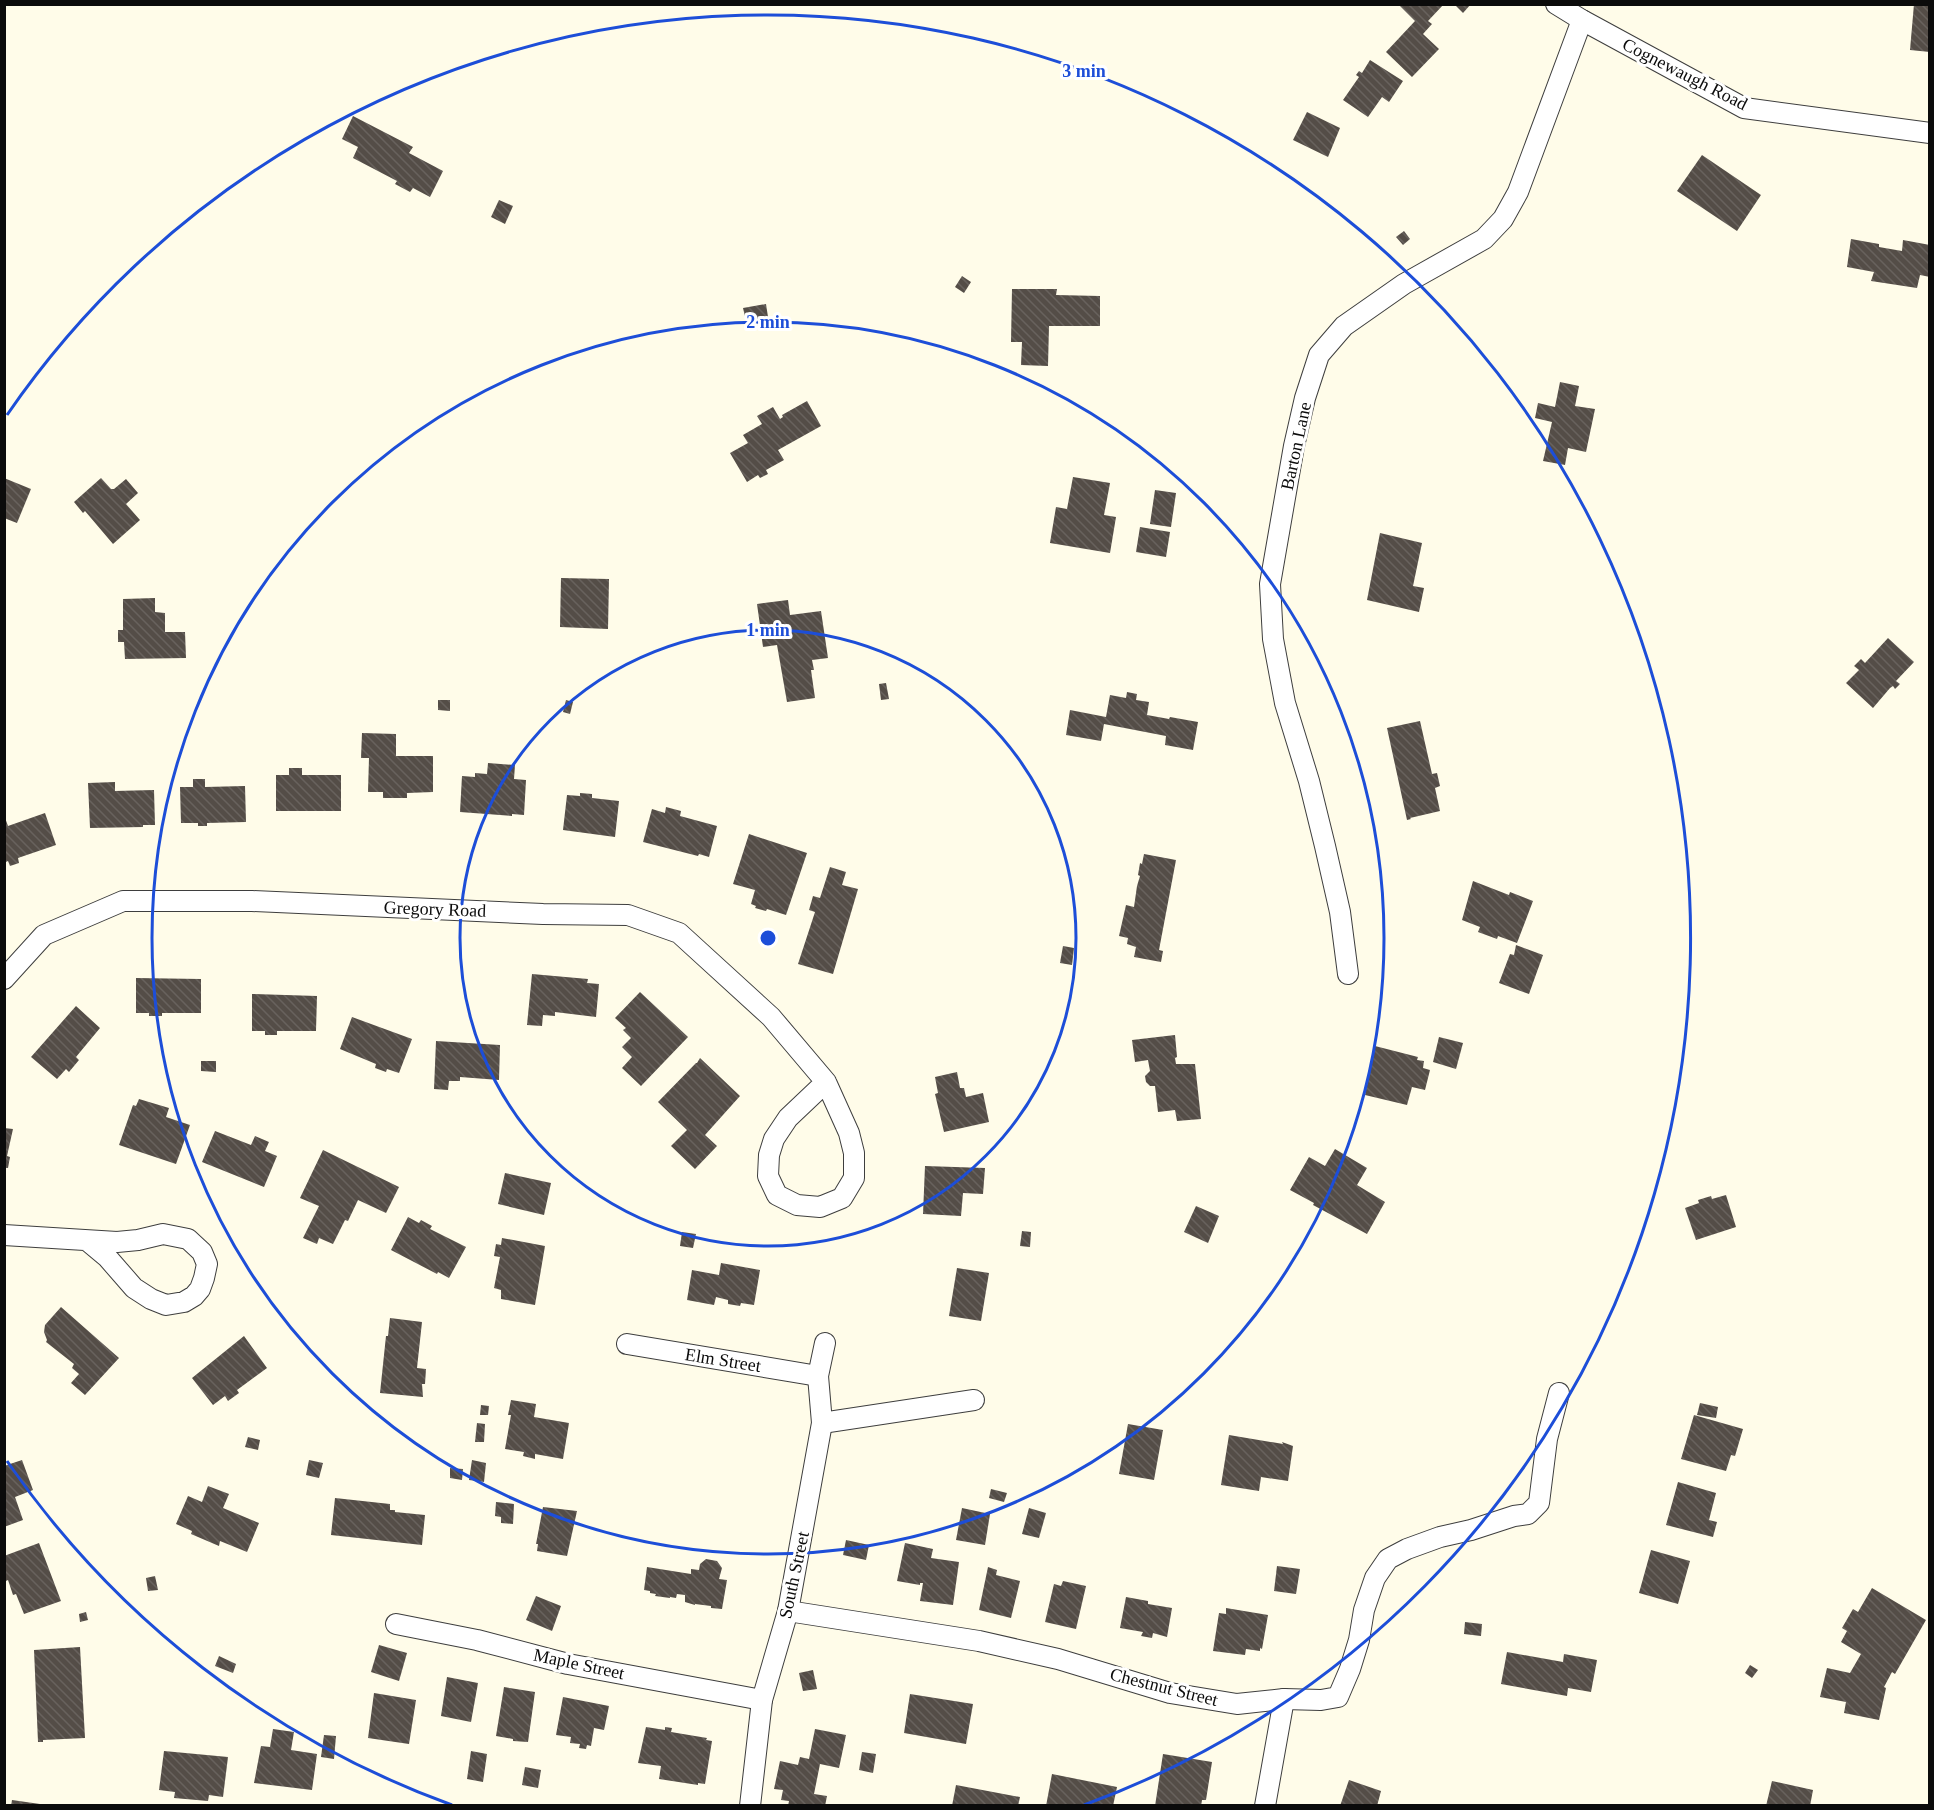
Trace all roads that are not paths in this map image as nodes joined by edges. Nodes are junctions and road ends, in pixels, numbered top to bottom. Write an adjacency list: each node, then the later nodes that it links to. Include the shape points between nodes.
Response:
1 (1556, 4): 2 (street, Cognewaugh Road)
2 (1582, 20): 3 (street, Cognewaugh Road, via 1744,108); 4 (street, Barton Lane, via 1518,192 1503,219 1484,239 1404,284 1344,326 1319,355 1305,398 1270,584 1273,639 1285,703 1309,781 1340,912)
3 (1929, 133)
4 (1348, 974)
5 (4, 979): 6 (street, Gregory Road, via 44,935 123,901 252,901 628,915 679,933 771,1017)
6 (826, 1082): 6 (street, Gregory Road, via 849,1132 854,1178 842,1198 820,1207 797,1204 777,1195 768,1176 769,1155 788,1118)
7 (4, 1235): 8 (street)
8 (89, 1242): 8 (street, via 138,1240 163,1234 188,1239 202,1252 207,1264 200,1289 184,1302 166,1305 134,1288)
9 (825, 1343): 11 (street, South Street)
10 (627, 1344): 11 (street, Elm Street)
11 (818, 1376): 14 (street, South Street)
12 (1559, 1393): 17 (street, Chestnut Street, via 1547,1439 1539,1503 1528,1514 1440,1537 1388,1559 1375,1578 1350,1669 1338,1697)
13 (975, 1400): 14 (street)
14 (822, 1423): 15 (street, South Street)
15 (788, 1611): 17 (street, Chestnut Street, via 979,1641 1058,1659 1170,1693 1237,1704); 18 (street, South Street)
16 (396, 1624): 18 (street, Maple Street, via 568,1664)
17 (1284, 1699): 20 (street)
18 (762, 1700): 19 (street, South Street)
19 (750, 1806)
20 (1265, 1806)

